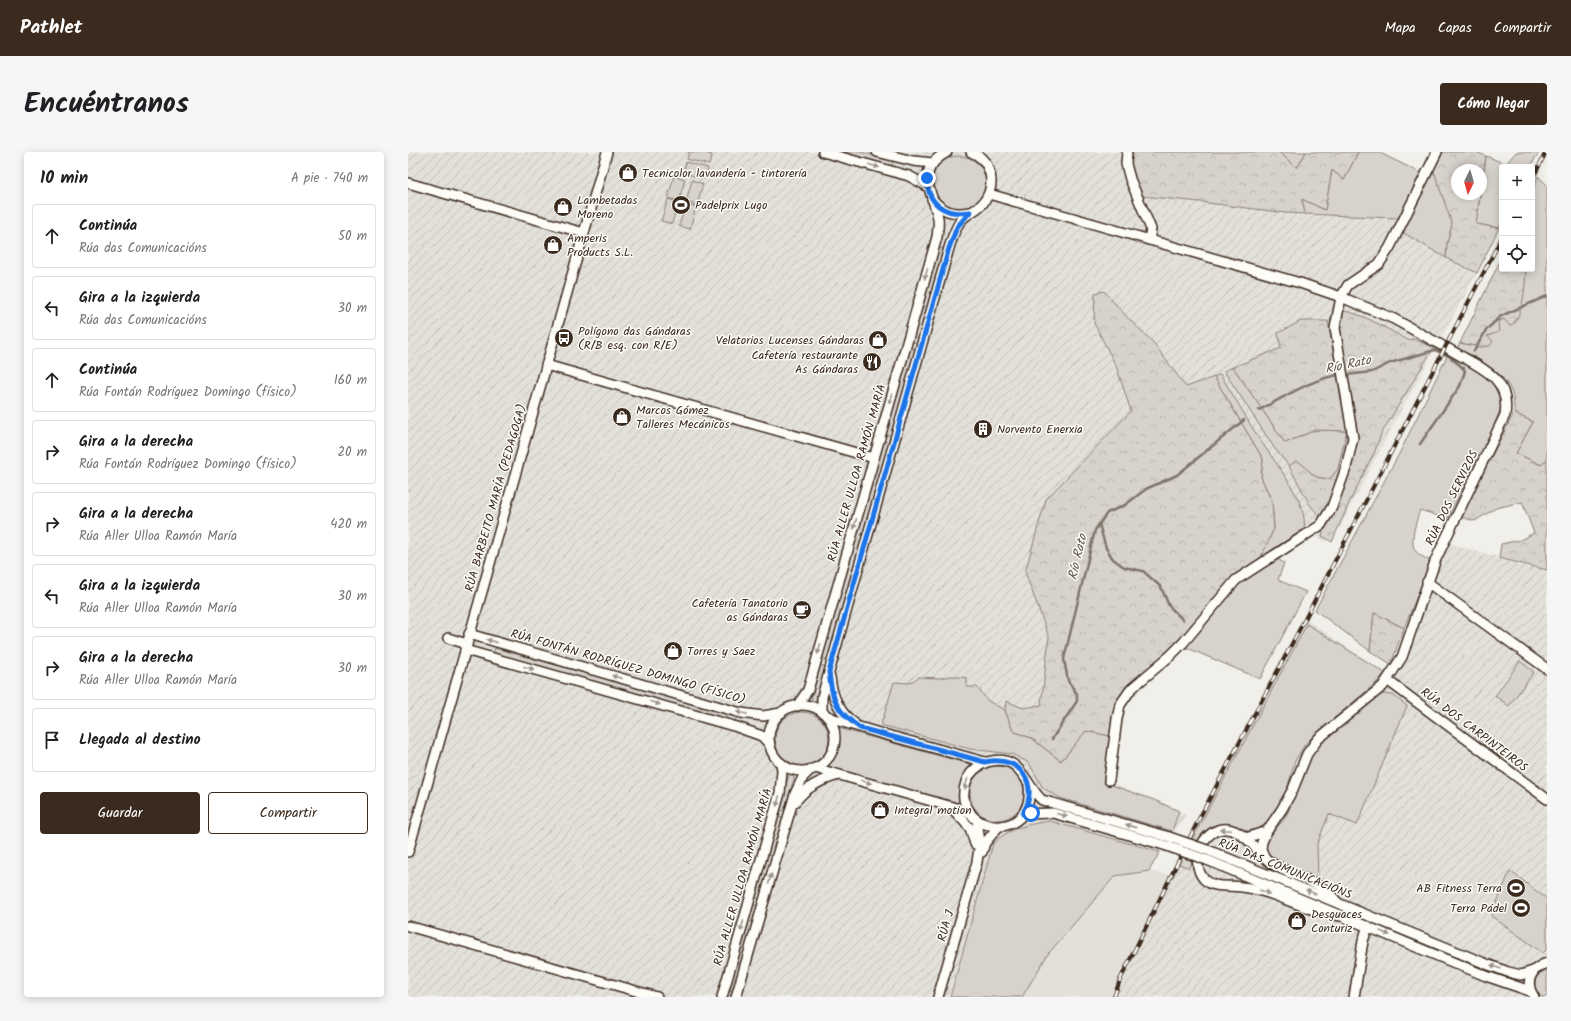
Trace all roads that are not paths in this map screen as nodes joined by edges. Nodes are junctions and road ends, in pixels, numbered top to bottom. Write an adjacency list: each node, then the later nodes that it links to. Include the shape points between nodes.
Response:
1 (607, 152): 15 (street, RÚA BARBEITO MARÍA (PEDAGOGA))
2 (823, 152): 11 (street, one-way to 11, via 909,176)
3 (877, 152): 9 (street)
4 (947, 152): 9 (street)
5 (971, 152): 8 (street)
6 (1127, 152): 16 (street, via 1126,164 1130,179 1151,229)
7 (1437, 152): 17 (street, via 1379,264 1348,285)
8 (982, 156): 12 (street, via 991,178)
9 (933, 163): 11 (street, via 927,178)
10 (408, 183): 15 (street)
11 (927, 186): 13 (street, RÚA ALLER ULLOA RAMÓN MARÍA)
12 (989, 194): 14 (street, via 982,205); 16 (street, RÚA DOS SERVIZOS)
13 (931, 198): 14 (street, via 948,212); 19 (street, RÚA ALLER ULLOA RAMÓN MARÍA, one-way to 19, via 938,218 937,237)
14 (970, 212): 25 (street, via 957,227 949,248)
15 (584, 233): 18 (street, RÚA BARBEITO MARÍA (PEDAGOGA))
16 (1149, 240): 17 (street, RÚA DOS SERVIZOS)
17 (1341, 297): 20 (street, RÚA DOS SERVIZOS, via 1394,320 1493,375 1506,396 1505,415 1499,430 1443,542); 36 (street, via 1335,328 1352,438 1346,468 1332,507 1321,525 1236,580 1183,643 1131,689 1120,705 1116,719)
18 (546, 365): 19 (street); 21 (street, RÚA BARBEITO MARÍA (PEDAGOGA))
19 (874, 458): 27 (street, RÚA ALLER ULLOA RAMÓN MARÍA, one-way to 27, via 808,690)
20 (1427, 582): 24 (street); 26 (street, RÚA DOS SERVIZOS, via 1402,657)
21 (469, 634): 23 (street, RÚA BARBEITO MARÍA (PEDAGOGA)); 28 (street, RÚA FONTÁN RODRÍGUEZ DOMINGO (FÍSICO), one-way to 21, via 763,716 741,713)
22 (448, 638): 23 (street)
23 (466, 647): 31 (street, one-way to 31, via 737,726 762,736); 47 (street, RÚA BARBEITO MARÍA (PEDAGOGA))
24 (1547, 669)
25 (829, 672): 29 (street, via 822,697); 30 (street, via 831,692 838,708)
26 (1387, 680): 38 (street, RÚA DOS CARPINTEIROS); 45 (street, RÚA DOS SERVIZOS, via 1318,739 1307,754 1282,809)
27 (797, 706): 28 (street); 29 (street, via 810,706)
28 (781, 713): 31 (street, via 772,724)
29 (824, 713): 30 (street); 34 (street, via 834,728 834,744 828,759)
30 (860, 728): 32 (street)
31 (770, 745): 33 (street)
32 (985, 762): 37 (street, RÚA DAS COMUNICACIÓNS, via 1001,760 1016,766 1026,777); 41 (street, one-way to 41, via 971,772 964,788)
33 (781, 763): 34 (street, via 800,770); 59 (street, RÚA ALLER ULLOA RAMÓN MARÍA, one-way to 59, via 780,793)
34 (813, 769): 35 (street); 39 (street, via 803,777)
35 (839, 775): 39 (street, via 815,784 802,793); 40 (street, one-way to 40)
36 (1109, 780)
37 (1029, 785): 42 (street, via 1029,800); 48 (street, RÚA DAS COMUNICACIÓNS, one-way to 37, bridge, via 1169,837 1042,800)
38 (1547, 799)
39 (791, 806): 60 (street, one-way to 39)
40 (950, 806): 41 (street); 50 (street, via 970,828)
41 (970, 812): 43 (street)
42 (1023, 814): 44 (street, via 1012,823); 48 (street, RÚA DAS COMUNICACIÓNS, one-way to 48, bridge, via 1053,813)
43 (976, 820): 44 (street); 50 (street, RÚA J, via 980,842)
44 (998, 827): 50 (street, RÚA J)
45 (1267, 831): 46 (street); 49 (street, RÚA DOS SERVIZOS, via 1261,849)
46 (1246, 838): 49 (street); 52 (street, one-way to 52, via 1239,833 1219,829 1205,840 1199,851 1198,864 1205,880 1221,886 1262,890 1313,911)
47 (408, 852)
48 (1208, 855): 51 (street, RÚA DAS COMUNICACIÓNS, one-way to 48); 52 (street, RÚA DAS COMUNICACIÓNS)
49 (1264, 856): 51 (street, via 1272,864 1327,892)
50 (977, 858): 61 (street, RÚA J)
51 (1338, 903): 56 (street, RÚA DAS COMUNICACIÓNS, one-way to 51, via 1521,975 1508,972)
52 (1343, 916): 54 (street, RÚA DAS COMUNICACIÓNS)
53 (408, 926): 58 (street)
54 (1368, 926): 57 (street, RÚA DAS COMUNICACIÓNS, one-way to 57); 62 (street, via 1363,941)
55 (1547, 963): 56 (street, RÚA DAS COMUNICACIÓNS)
56 (1533, 971): 57 (street, RÚA DAS COMUNICACIÓNS, via 1530,977)
57 (1532, 994)
58 (657, 997)
59 (722, 997)
60 (736, 997)
61 (938, 997)
62 (1354, 997)

